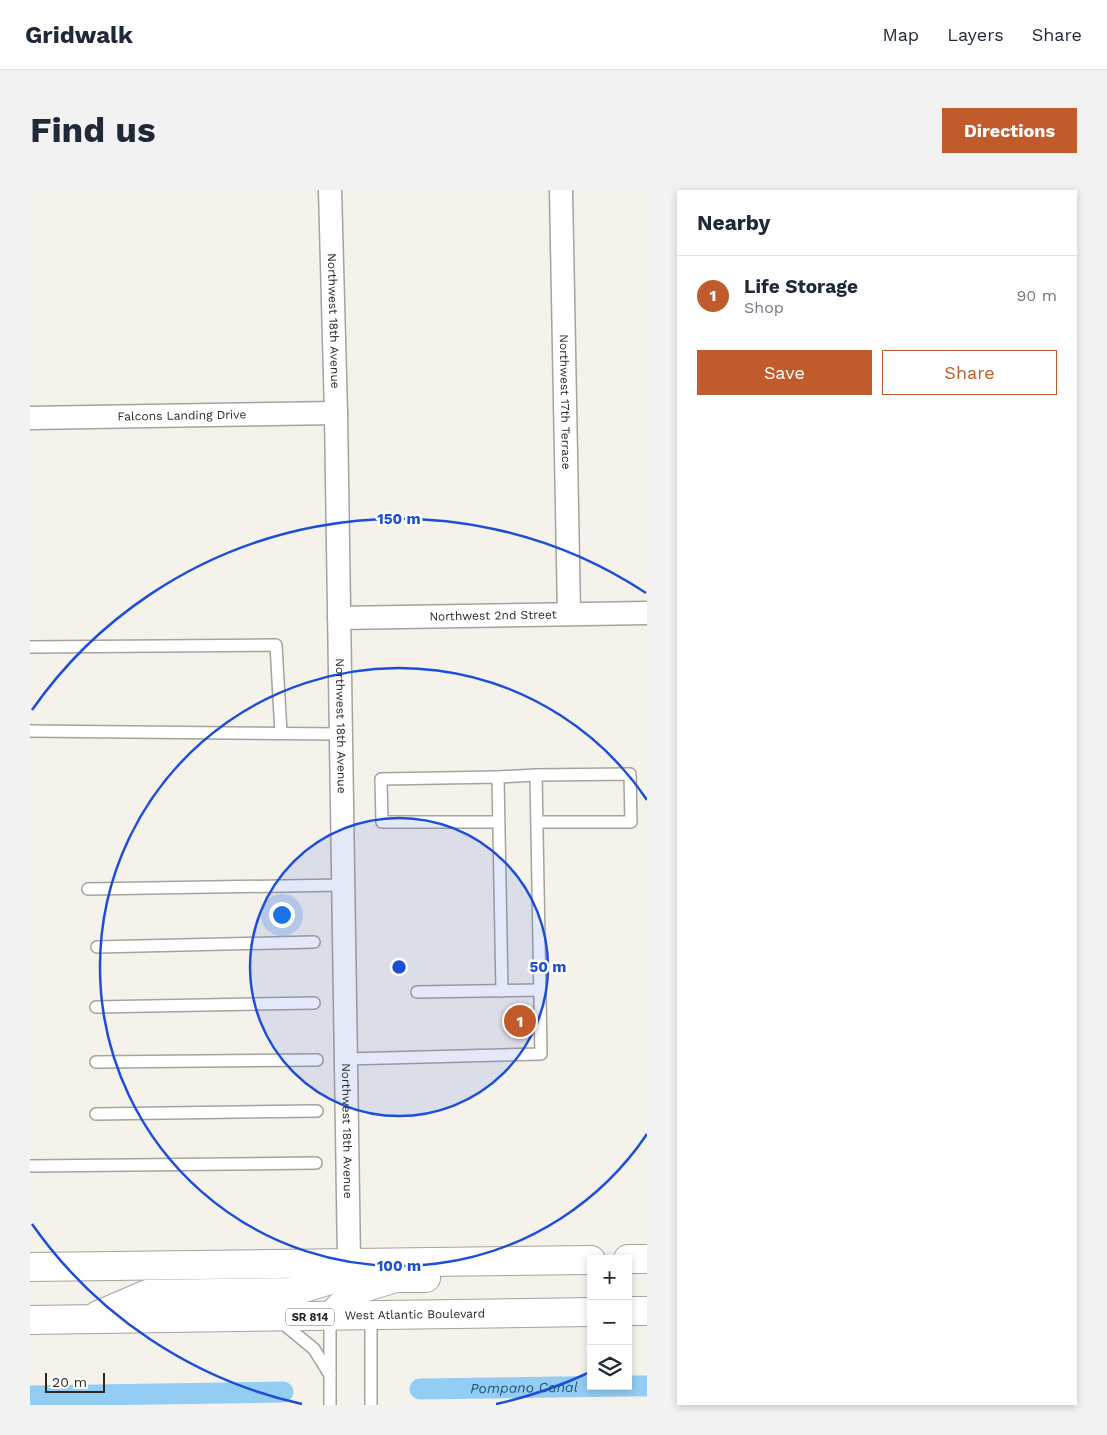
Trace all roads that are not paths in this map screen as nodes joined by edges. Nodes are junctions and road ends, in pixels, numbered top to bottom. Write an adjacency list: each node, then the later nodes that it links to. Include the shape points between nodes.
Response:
1 (330, 190): 3 (street, Northwest 18th Avenue)
2 (561, 190): 6 (street, Northwest 17th Terrace)
3 (336, 413): 4 (street, Falcons Landing Drive); 7 (street, Northwest 18th Avenue)
4 (30, 418)
5 (647, 613): 6 (street, Northwest 2nd Street)
6 (569, 614): 7 (street, Northwest 2nd Street)
7 (339, 618): 11 (street, Northwest 18th Avenue)
8 (30, 647): 10 (lane, via 276,645)
9 (30, 731): 10 (lane)
10 (281, 733): 11 (lane)
11 (341, 734): 16 (street, Northwest 18th Avenue)
12 (536, 775): 13 (lane); 15 (lane); 15 (lane, via 630,774 631,822)
13 (498, 777): 14 (lane); 14 (lane, via 381,779 382,822)
14 (498, 822): 21 (lane)
15 (537, 822): 20 (lane)
16 (343, 885): 17 (lane); 25 (street, Northwest 18th Avenue)
17 (88, 889)
18 (314, 942): 19 (lane)
19 (97, 947)
20 (540, 990): 21 (lane); 25 (lane, via 541,1054)
21 (502, 991): 22 (lane)
22 (418, 992)
23 (314, 1003): 24 (lane)
24 (96, 1007)
25 (346, 1059): 35 (street, Northwest 18th Avenue)
26 (316, 1060): 27 (lane)
27 (96, 1062)
28 (316, 1111): 29 (lane)
29 (96, 1114)
30 (316, 1163): 31 (lane)
31 (30, 1166)
32 (632, 1259): 33 (main road)
33 (647, 1259)
34 (586, 1260): 35 (main road); 41 (main road, via 550,1277 396,1278 356,1290)
35 (349, 1262): 36 (main road); 44 (main road, via 327,1282 291,1292 147,1294)
36 (30, 1267)
37 (647, 1311): 39 (main road)
38 (587, 1312): 40 (main road, West Atlantic Boulevard / SR 814)
39 (632, 1312)
40 (371, 1316): 41 (main road, West Atlantic Boulevard / SR 814); 47 (lane)
41 (330, 1317): 42 (main road, West Atlantic Boulevard / SR 814); 45 (lane)
42 (277, 1318): 44 (main road, West Atlantic Boulevard / SR 814); 45 (lane, via 314,1349)
43 (30, 1320): 44 (main road, West Atlantic Boulevard / SR 814)
44 (85, 1320)
45 (330, 1375): 46 (lane)
46 (330, 1405)
47 (371, 1405)

